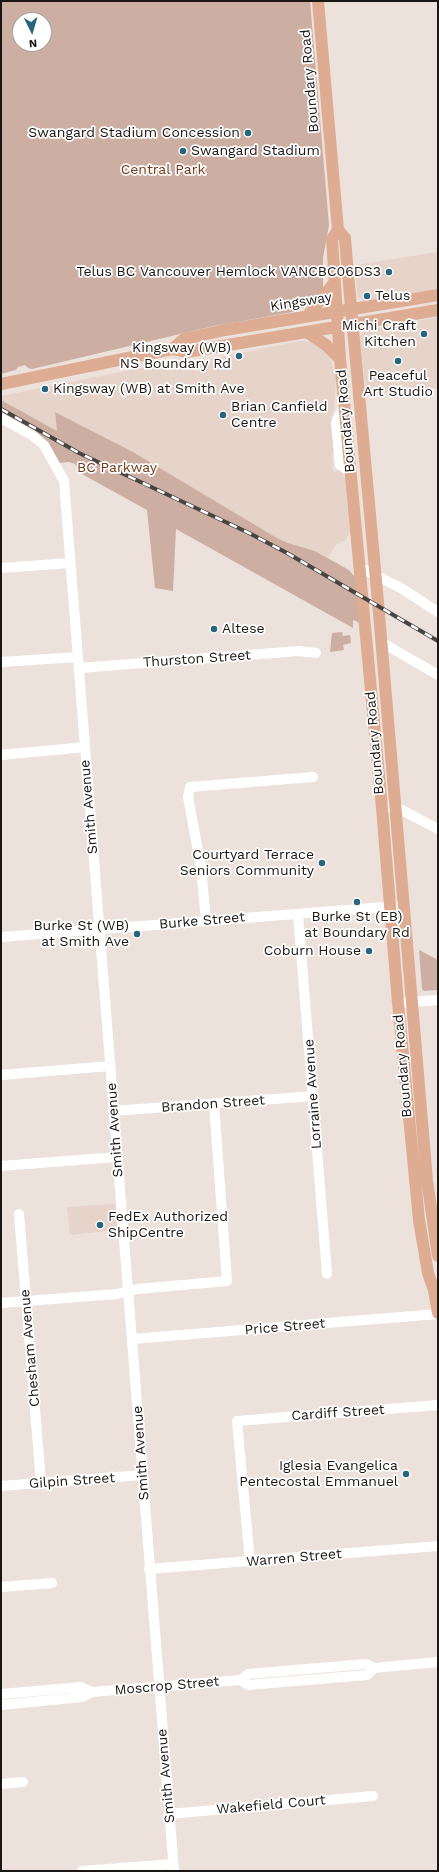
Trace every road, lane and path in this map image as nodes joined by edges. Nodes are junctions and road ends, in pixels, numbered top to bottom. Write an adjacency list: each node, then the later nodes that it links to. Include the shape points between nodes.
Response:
1 (318, 1): 2 (main road, Boundary Road)
2 (338, 230): 3 (main road, Boundary Road, via 332,239); 5 (main road, Boundary Road, via 345,238)
3 (334, 283): 7 (main road, Boundary Road); 8 (main road)
4 (438, 295): 5 (main road, Kingsway)
5 (351, 309): 7 (main road, Kingsway); 9 (main road, Boundary Road)
6 (438, 310): 9 (main road, Kingsway)
7 (337, 311): 8 (main road, Kingsway); 10 (main road, Boundary Road)
8 (308, 315): 12 (main road, Kingsway, via 184,339)
9 (352, 325): 10 (main road, Kingsway); 19 (main road, Boundary Road)
10 (338, 327): 11 (main road, Kingsway); 13 (main road, Boundary Road)
11 (307, 332): 12 (main road, Kingsway, via 186,352); 13 (main road)
12 (172, 348): 14 (main road, Kingsway)
13 (340, 359): 17 (main road, Boundary Road)
14 (1, 384)
15 (1, 418): 16 (street, Smith Avenue, via 32,435 44,445 62,475)
16 (70, 563): 18 (street); 23 (street, Smith Avenue)
17 (359, 567): 19 (street); 31 (main road, Boundary Road)
18 (1, 568)
19 (376, 576): 20 (street, via 408,592); 21 (main road, Boundary Road)
20 (438, 612)
21 (381, 642): 26 (street); 30 (main road, Boundary Road)
22 (316, 654): 25 (street, Thurston Street, via 299,651)
23 (78, 657): 24 (street); 25 (street, Smith Avenue)
24 (1, 662)
25 (78, 668): 27 (street, Smith Avenue)
26 (438, 675)
27 (85, 747): 28 (street); 37 (street, Smith Avenue)
28 (1, 755)
29 (313, 777): 36 (street, via 190,787 188,797 201,867)
30 (396, 807): 31 (street); 32 (street); 33 (main road, Boundary Road)
31 (382, 808): 34 (main road, Boundary Road)
32 (438, 829)
33 (404, 906): 34 (street, Burke Street); 40 (main road, Boundary Road)
34 (390, 907): 35 (street, Burke Street); 41 (main road, Boundary Road)
35 (298, 914): 36 (street, Burke Street); 44 (street, Lorraine Avenue)
36 (206, 921): 37 (street, Burke Street)
37 (99, 929): 38 (street, Burke Street); 42 (street, Smith Avenue)
38 (1, 937)
39 (438, 1000): 40 (street)
40 (413, 1002): 41 (street); 50 (main road, Boundary Road, via 427,1180)
41 (398, 1003): 54 (main road, Boundary Road, via 419,1220 428,1273)
42 (110, 1066): 43 (street); 46 (street, Smith Avenue)
43 (1, 1075)
44 (314, 1096): 45 (street, Brandon Street); 52 (street, Lorraine Avenue)
45 (214, 1104): 46 (street, Brandon Street); 53 (street, via 227,1280)
46 (113, 1111): 47 (street, Smith Avenue)
47 (117, 1157): 48 (street); 53 (street, Smith Avenue)
48 (1, 1166)
49 (19, 1214): 55 (street, Chesham Avenue)
50 (435, 1229): 51 (main road, Boundary Road)
51 (438, 1256)
52 (327, 1274)
53 (128, 1292): 55 (street); 58 (street, Smith Avenue)
54 (436, 1295): 57 (main road, Boundary Road)
55 (26, 1301): 56 (street); 61 (street, Chesham Avenue)
56 (1, 1303)
57 (438, 1313): 58 (street, Price Street)
58 (132, 1339): 60 (street, Smith Avenue)
59 (438, 1405): 64 (street, Cardiff Street, via 238,1421)
60 (142, 1475): 61 (street, Gilpin Street); 65 (street, Smith Avenue)
61 (41, 1483): 62 (street, Gilpin Street)
62 (1, 1486)
63 (438, 1546): 64 (street, Warren Street)
64 (250, 1562): 65 (street, Warren Street)
65 (150, 1569): 69 (street, Smith Avenue)
66 (52, 1584): 67 (street)
67 (1, 1587)
68 (438, 1662): 69 (street, Moscrop Street, via 374,1668 367,1675 248,1685 241,1680)
69 (159, 1686): 70 (street, Moscrop Street); 76 (street, Smith Avenue)
70 (92, 1692): 71 (street, Moscrop Street, via 81,1687); 72 (street, Moscrop Street, via 82,1697)
71 (1, 1694)
72 (1, 1704)
73 (23, 1782): 74 (street)
74 (1, 1784)
75 (373, 1796): 76 (street, Wakefield Court)
76 (169, 1814): 77 (street, Smith Avenue)
77 (174, 1868): 78 (street)
78 (82, 1871)

